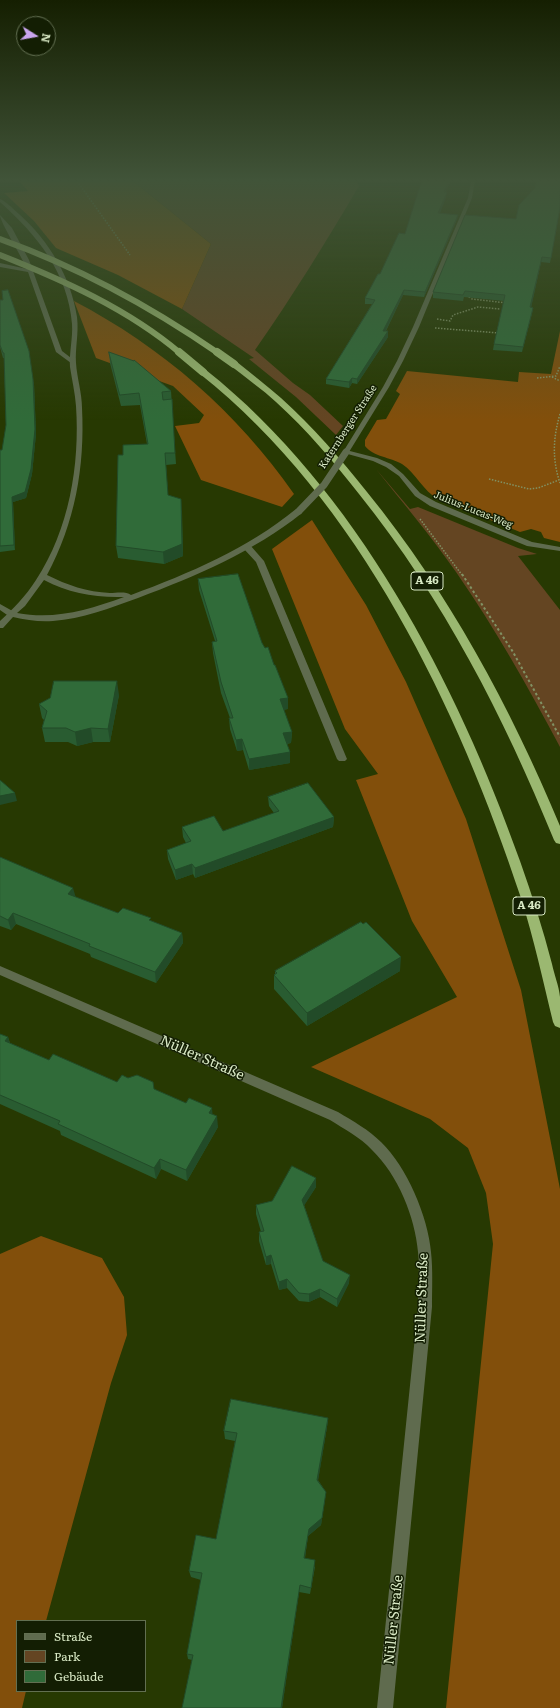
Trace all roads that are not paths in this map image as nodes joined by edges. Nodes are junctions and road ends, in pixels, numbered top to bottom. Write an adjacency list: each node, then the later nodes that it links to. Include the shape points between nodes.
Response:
1 (13, 261): 20 (highway, A 46, bridge, via 72,287 167,343 227,390 264,426 337,512 398,604 444,690 489,792 527,899)
2 (25, 261): 7 (street)
3 (54, 261): 8 (street, via 61,274 75,320)
4 (55, 261): 18 (highway, A 46, bridge, via 161,314 234,364 284,405 324,446 401,542 457,629 503,711)
5 (444, 261): 9 (street, Katernberger Straße, via 416,327 386,387)
6 (0, 265): 7 (street)
7 (29, 271): 8 (street, via 59,352)
8 (73, 362): 12 (street, via 79,419 75,482 66,525)
9 (346, 452): 10 (street, Katernberger Straße, bridge, via 324,485 299,511); 11 (street, Julius-Lucas-Weg, via 384,462 404,478 418,496 428,502 530,544)
10 (247, 548): 13 (street, Katernberger Straße, via 208,567); 17 (street, via 260,561)
11 (560, 549)
12 (43, 576): 13 (street, Katernberger Straße, via 84,593); 15 (street)
13 (139, 594): 15 (street, Katernberger Straße, via 58,618 35,619)
14 (0, 606): 15 (street)
15 (13, 615): 16 (street)
16 (0, 626)
17 (342, 759)
18 (560, 840)
19 (0, 970): 21 (street, Nüller Straße, via 334,1116 360,1131 378,1147 406,1191 418,1220 424,1245 425,1307)
20 (560, 1022)
21 (385, 1708)

